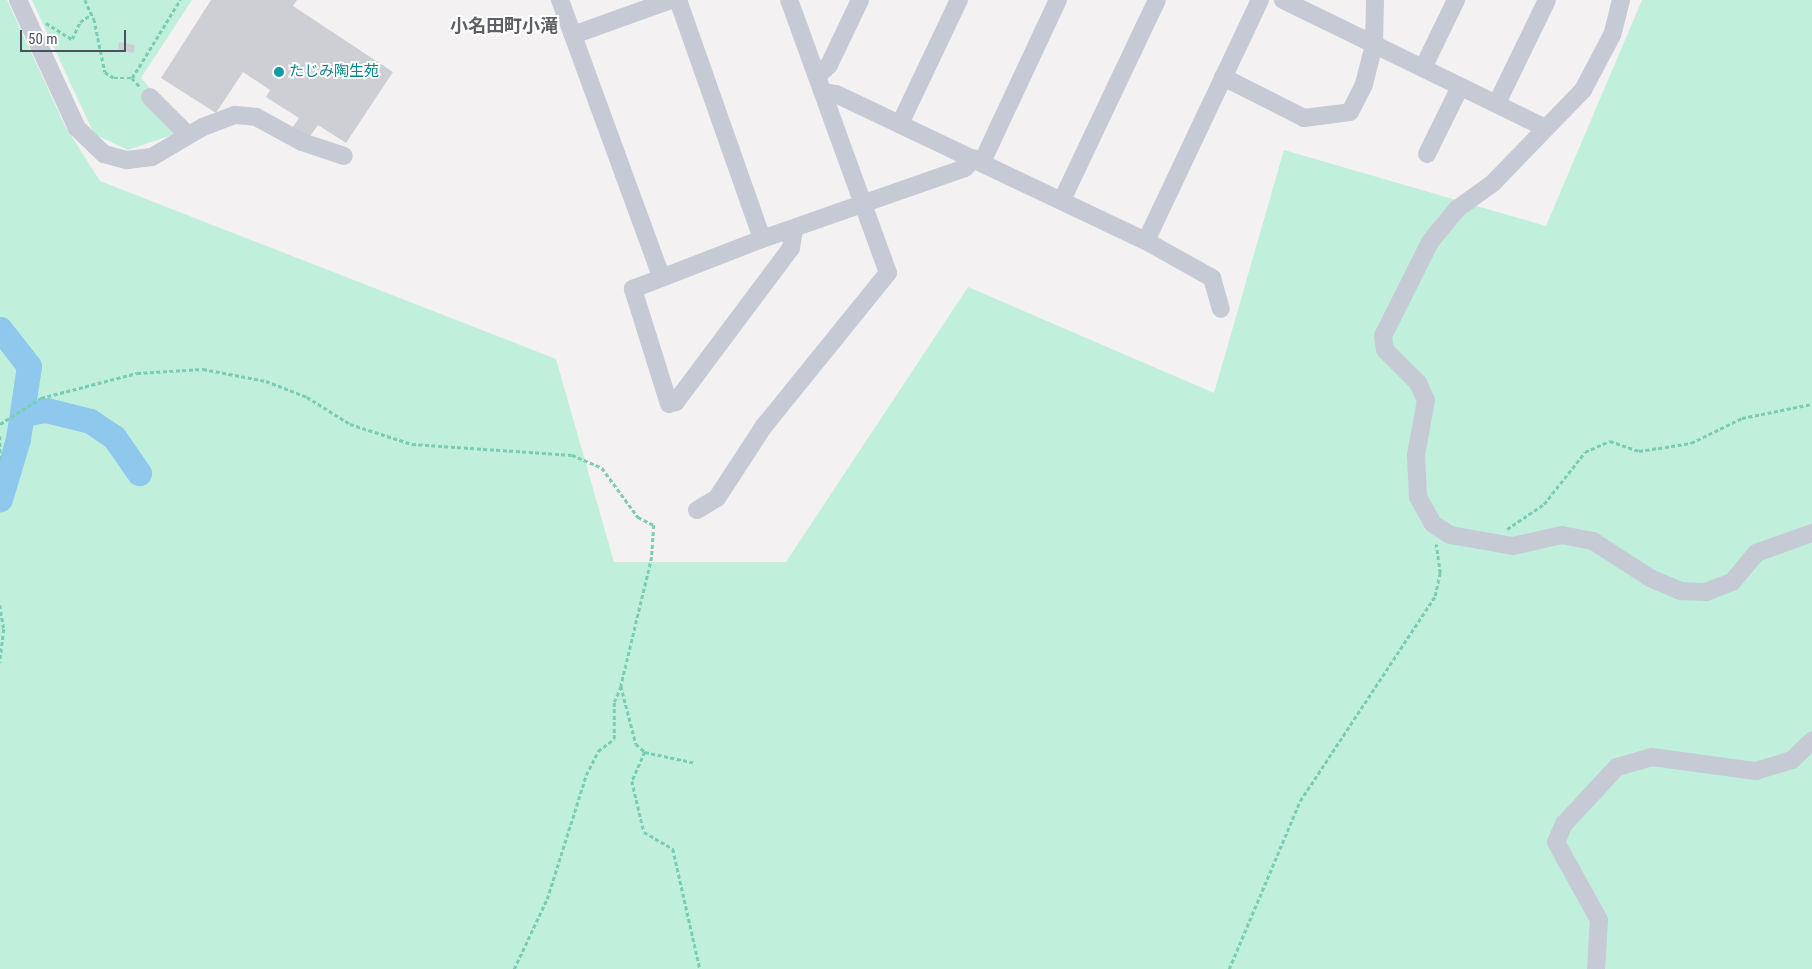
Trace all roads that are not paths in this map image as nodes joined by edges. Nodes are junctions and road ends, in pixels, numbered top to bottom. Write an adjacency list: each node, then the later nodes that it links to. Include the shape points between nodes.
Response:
1 (18, 0): 27 (street, via 77,128 93,147 114,158 141,159 163,152)
2 (560, 0): 16 (street)
3 (671, 0): 16 (street)
4 (678, 0): 34 (street)
5 (789, 0): 19 (street)
6 (860, 0): 19 (street, via 829,64)
7 (959, 0): 25 (street)
8 (1058, 0): 30 (street)
9 (1156, 0): 31 (street)
10 (1260, 0): 20 (street)
11 (1282, 0): 17 (street)
12 (1376, 0): 17 (street)
13 (1456, 0): 18 (street)
14 (1547, 0): 24 (street)
15 (1621, 0): 26 (street, via 1612,35 1583,90)
16 (573, 35): 36 (street)
17 (1374, 45): 18 (street); 20 (street, via 1364,84 1350,112 1304,118)
18 (1423, 68): 21 (street)
19 (818, 75): 22 (street)
20 (1223, 77): 35 (street)
21 (1460, 87): 24 (street); 28 (street)
22 (822, 92): 25 (street, via 836,94); 32 (street)
23 (150, 97): 27 (street)
24 (1496, 103): 26 (street)
25 (900, 124): 30 (street)
26 (1545, 128): 39 (street, via 1493,183 1457,209 1430,242 1383,336 1385,350 1418,383 1426,400 1415,482 1433,524 1450,535 1513,546 1562,535 1594,541 1650,578 1680,591 1706,592 1732,582 1756,553)
27 (195, 131): 29 (street, via 234,115 256,117 302,142)
28 (1427, 154)
29 (344, 156)
30 (978, 160): 31 (street); 32 (street, via 965,168)
31 (1062, 200): 35 (street)
32 (861, 204): 33 (street); 38 (street, via 888,273 817,357 717,498)
33 (794, 229): 34 (street); 36 (street, via 790,248 676,402 669,404 633,289)
34 (762, 239): 36 (street)
35 (1146, 241): 37 (street, via 1212,278)
36 (661, 276)
37 (1221, 309)
38 (697, 510)
39 (1812, 532)
40 (1812, 741): 41 (street, via 1792,760 1756,771 1652,757 1617,767 1564,824 1556,842 1599,920)
41 (1596, 969)

